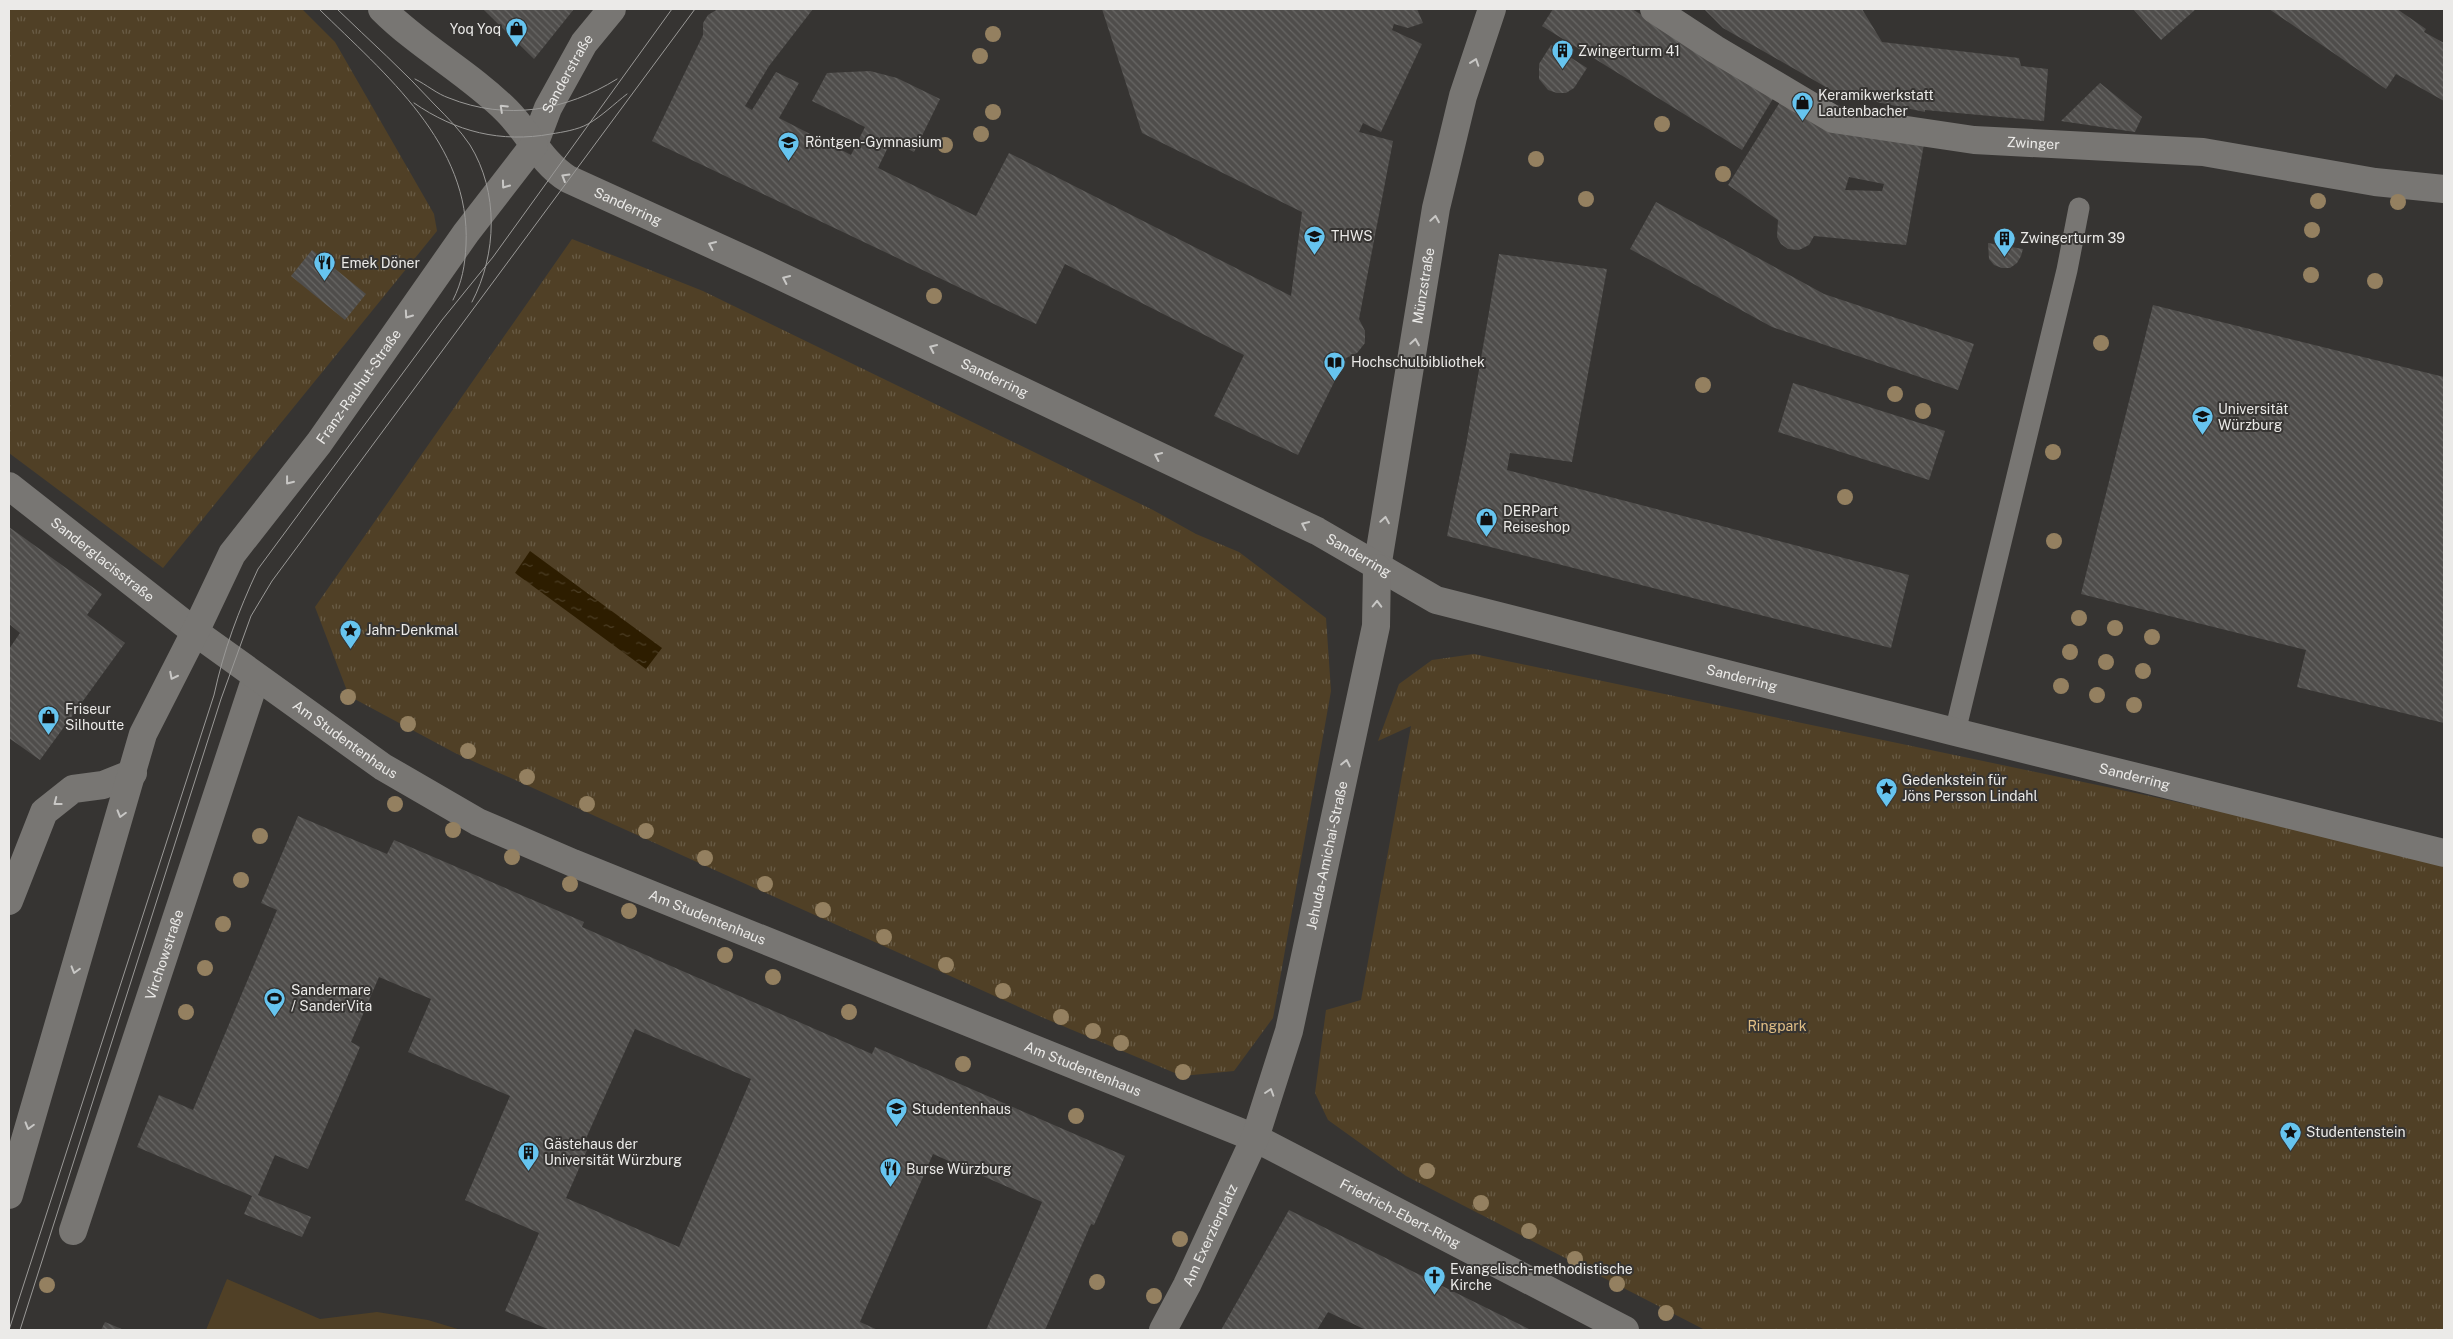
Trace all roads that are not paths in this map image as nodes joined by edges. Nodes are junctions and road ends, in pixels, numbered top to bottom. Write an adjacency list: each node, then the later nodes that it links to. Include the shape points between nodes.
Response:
1 (382, 9): 5 (street, Sanderring, one-way to 1, via 508,112)
2 (612, 9): 5 (street, Sanderstraße, via 584,43 548,108)
3 (1492, 9): 9 (street, Münzstraße, one-way to 3, via 1436,208 1463,96)
4 (1654, 9): 6 (street, Zwinger, via 1834,119 1974,140 2204,152 2375,182)
5 (534, 145): 9 (street, Sanderring, one-way to 5, via 1318,531 568,179 554,170); 10 (street, Franz-Rauhut-Straße, one-way to 10, via 466,233 319,443 232,554)
6 (2444, 189)
7 (2079, 208): 12 (lane, via 2067,270)
8 (9, 486): 10 (street, Sanderglacisstraße)
9 (1377, 568): 12 (street, Sanderring, via 1436,600); 16 (street, Jehuda-Amichai-Straße, one-way to 9, via 1289,1031 1376,626)
10 (196, 632): 11 (street, Am Studentenhaus); 13 (street, one-way to 13, via 143,734)
11 (256, 677): 16 (street, Am Studentenhaus, via 383,767 478,822 573,864); 18 (street, Virchowstraße)
12 (1954, 732): 14 (street, Sanderring)
13 (133, 773): 15 (street, one-way to 15, via 103,786 73,789 44,812); 17 (street, one-way to 17)
14 (2444, 853)
15 (9, 901)
16 (1255, 1138): 19 (street, Am Exerzierplatz); 20 (street, Friedrich-Ebert-Ring)
17 (10, 1183)
18 (73, 1231)
19 (1163, 1330)
20 (1625, 1330)

